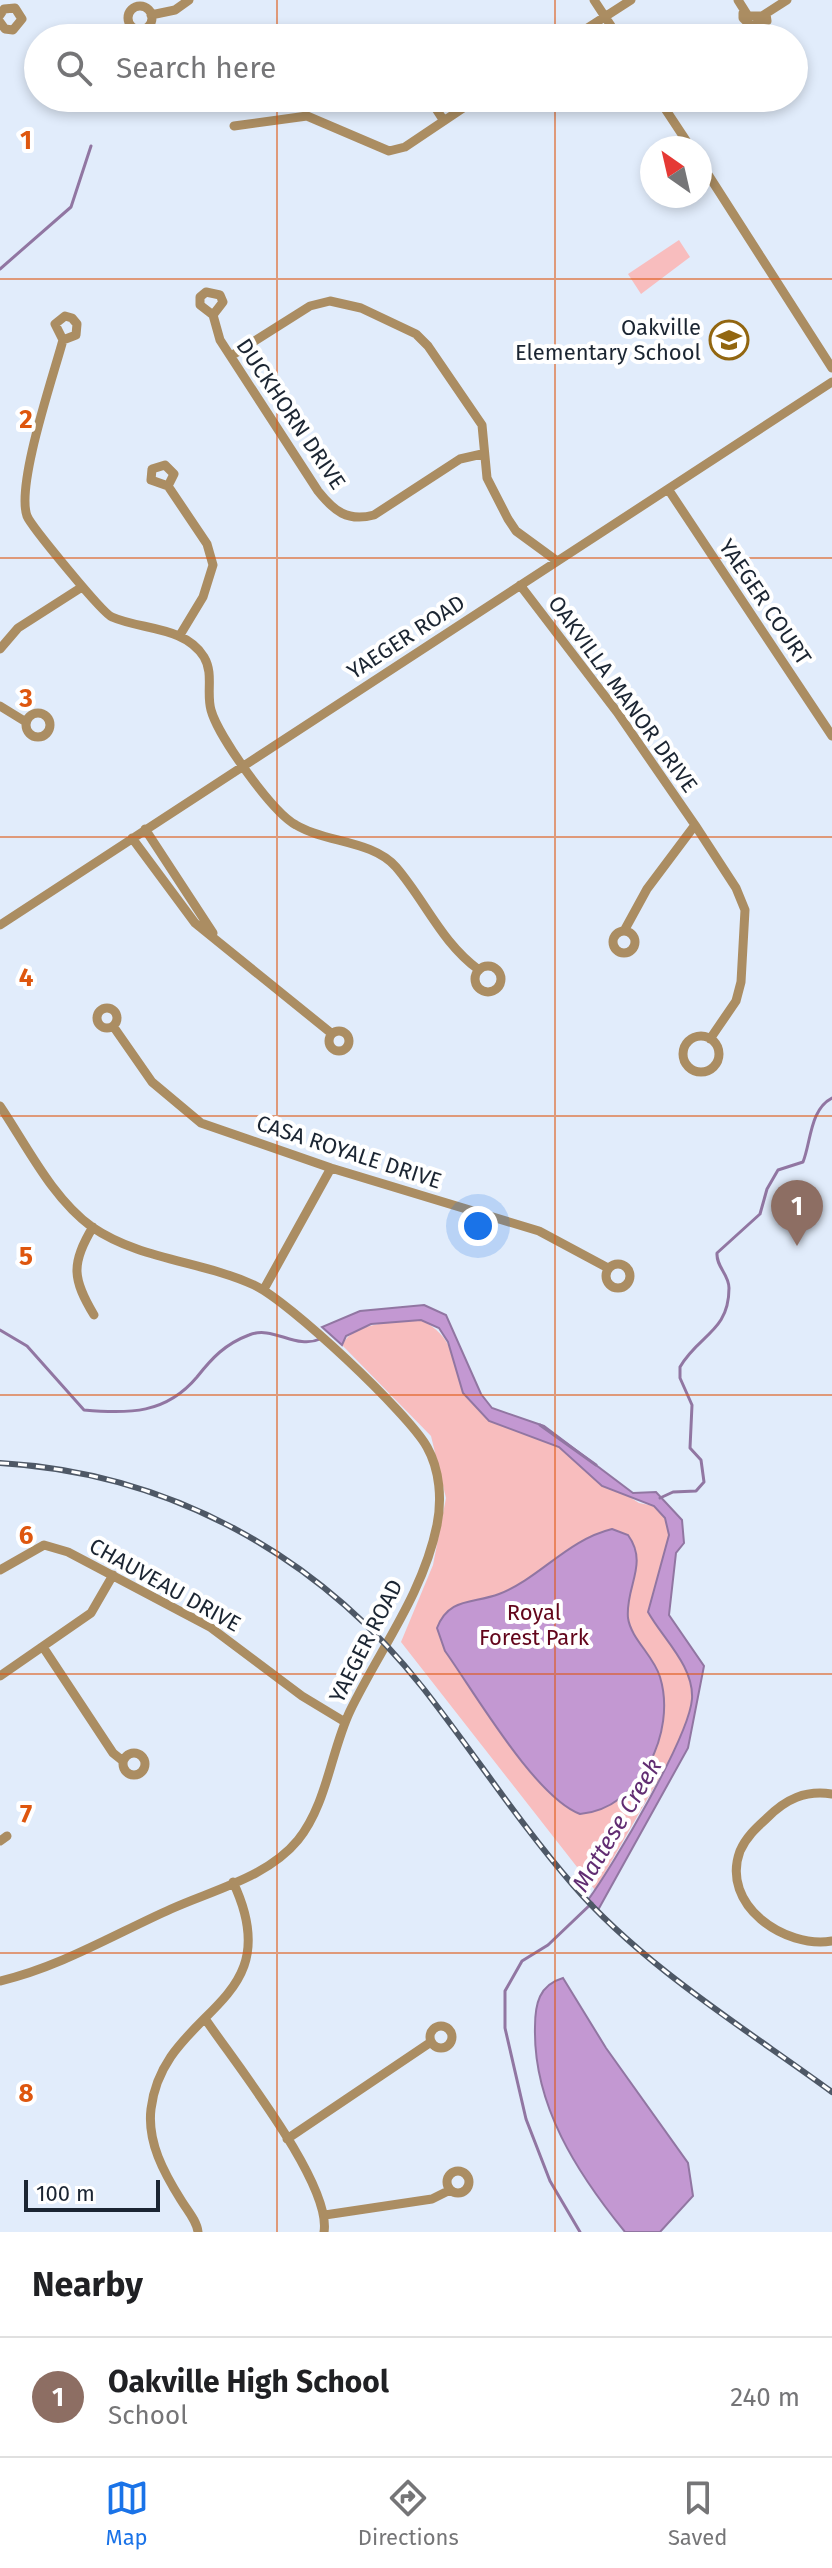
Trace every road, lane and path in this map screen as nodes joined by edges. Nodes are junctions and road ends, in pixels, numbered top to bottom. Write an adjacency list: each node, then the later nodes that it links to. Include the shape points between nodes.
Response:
1 (188, 0): 7 (street, via 175,10)
2 (594, 0): 8 (street)
3 (631, 0): 8 (street)
4 (787, 0): 5 (street, via 766,14 748,16)
5 (741, 5)
6 (1, 9): 9 (street, via 18,10 21,23 9,30)
7 (151, 15)
8 (605, 17): 10 (street); 11 (street)
9 (0, 22)
10 (594, 24)
11 (610, 24)
12 (438, 112): 15 (street)
13 (457, 112): 15 (street)
14 (667, 112): 17 (street)
15 (444, 121): 16 (street, via 405,147 389,151 307,116)
16 (234, 126)
17 (683, 136)
18 (712, 181): 22 (street)
19 (213, 315): 21 (street, DUCKHORN DRIVE)
20 (63, 340): 29 (street, via 26,481 25,507 31,526)
21 (231, 356): 24 (street, via 310,306 330,301 361,308 416,334 428,346 482,425); 24 (street, DUCKHORN DRIVE, via 318,491 346,516 374,515 460,459)
22 (832, 368)
23 (832, 382): 26 (street, YAEGER ROAD)
24 (482, 454): 27 (street, via 487,478 516,531)
25 (168, 486): 30 (street, via 207,544 213,565 203,597)
26 (668, 489): 27 (street, YAEGER ROAD); 34 (street, YAEGER COURT)
27 (557, 561): 28 (street, YAEGER ROAD)
28 (520, 585): 35 (street, YAEGER ROAD); 36 (street, OAKVILLA MANOR DRIVE)
29 (82, 587): 30 (street, via 109,616); 31 (street, via 18,628)
30 (180, 635): 35 (street, via 204,656 211,678 210,708)
31 (0, 649)
32 (0, 706): 33 (street)
33 (26, 722)
34 (832, 736)
35 (245, 764): 37 (street, YAEGER ROAD); 42 (street, via 280,813 297,826 367,850 394,866 445,938)
36 (695, 825): 40 (street, via 647,889); 45 (street, OAKVILLA MANOR DRIVE, via 745,910 739,991)
37 (145, 829): 38 (street, YAEGER ROAD); 41 (street)
38 (132, 838): 39 (street, YAEGER ROAD); 41 (street, via 177,902)
39 (0, 925)
40 (624, 931)
41 (217, 940): 44 (street)
42 (479, 970)
43 (113, 1026): 47 (street, CASA ROYALE DRIVE, via 152,1082 201,1123)
44 (331, 1033)
45 (710, 1039): 45 (street, via 695,1037 686,1044 685,1061 693,1070 710,1070 718,1061 719,1050)
46 (0, 1106): 48 (street, YAEGER ROAD, via 57,1191)
47 (331, 1168): 49 (street, CASA ROYALE DRIVE, via 539,1231); 50 (street)
48 (93, 1227): 50 (street, YAEGER ROAD, via 139,1250); 51 (street, via 75,1276)
49 (608, 1268)
50 (264, 1289): 56 (street, YAEGER ROAD, via 416,1431 433,1461 439,1502 432,1542 407,1607)
51 (94, 1315)
52 (0, 1570): 53 (street, CHAUVEAU DRIVE, via 32,1548 50,1544)
53 (113, 1575): 54 (street, via 91,1613); 56 (street, CHAUVEAU DRIVE, via 210,1627)
54 (43, 1647): 55 (street); 57 (street)
55 (0, 1676)
56 (345, 1722): 59 (street, YAEGER ROAD, via 314,1812 299,1839 279,1858)
57 (123, 1761)
58 (832, 1794): 60 (street, via 813,1791 777,1808 747,1837 737,1871 743,1896 771,1928 797,1941)
59 (233, 1882): 61 (street, YAEGER ROAD, via 43,1968); 62 (street, via 248,1921 246,1964 229,1995)
60 (832, 1941)
61 (0, 1981)
62 (206, 2020): 64 (street); 67 (street, via 168,2057 151,2110 158,2158)
63 (431, 2042): 64 (street)
64 (287, 2139): 66 (street, via 313,2181)
65 (450, 2190): 66 (street, via 432,2199)
66 (325, 2215): 68 (street)
67 (198, 2232)
68 (324, 2232)

